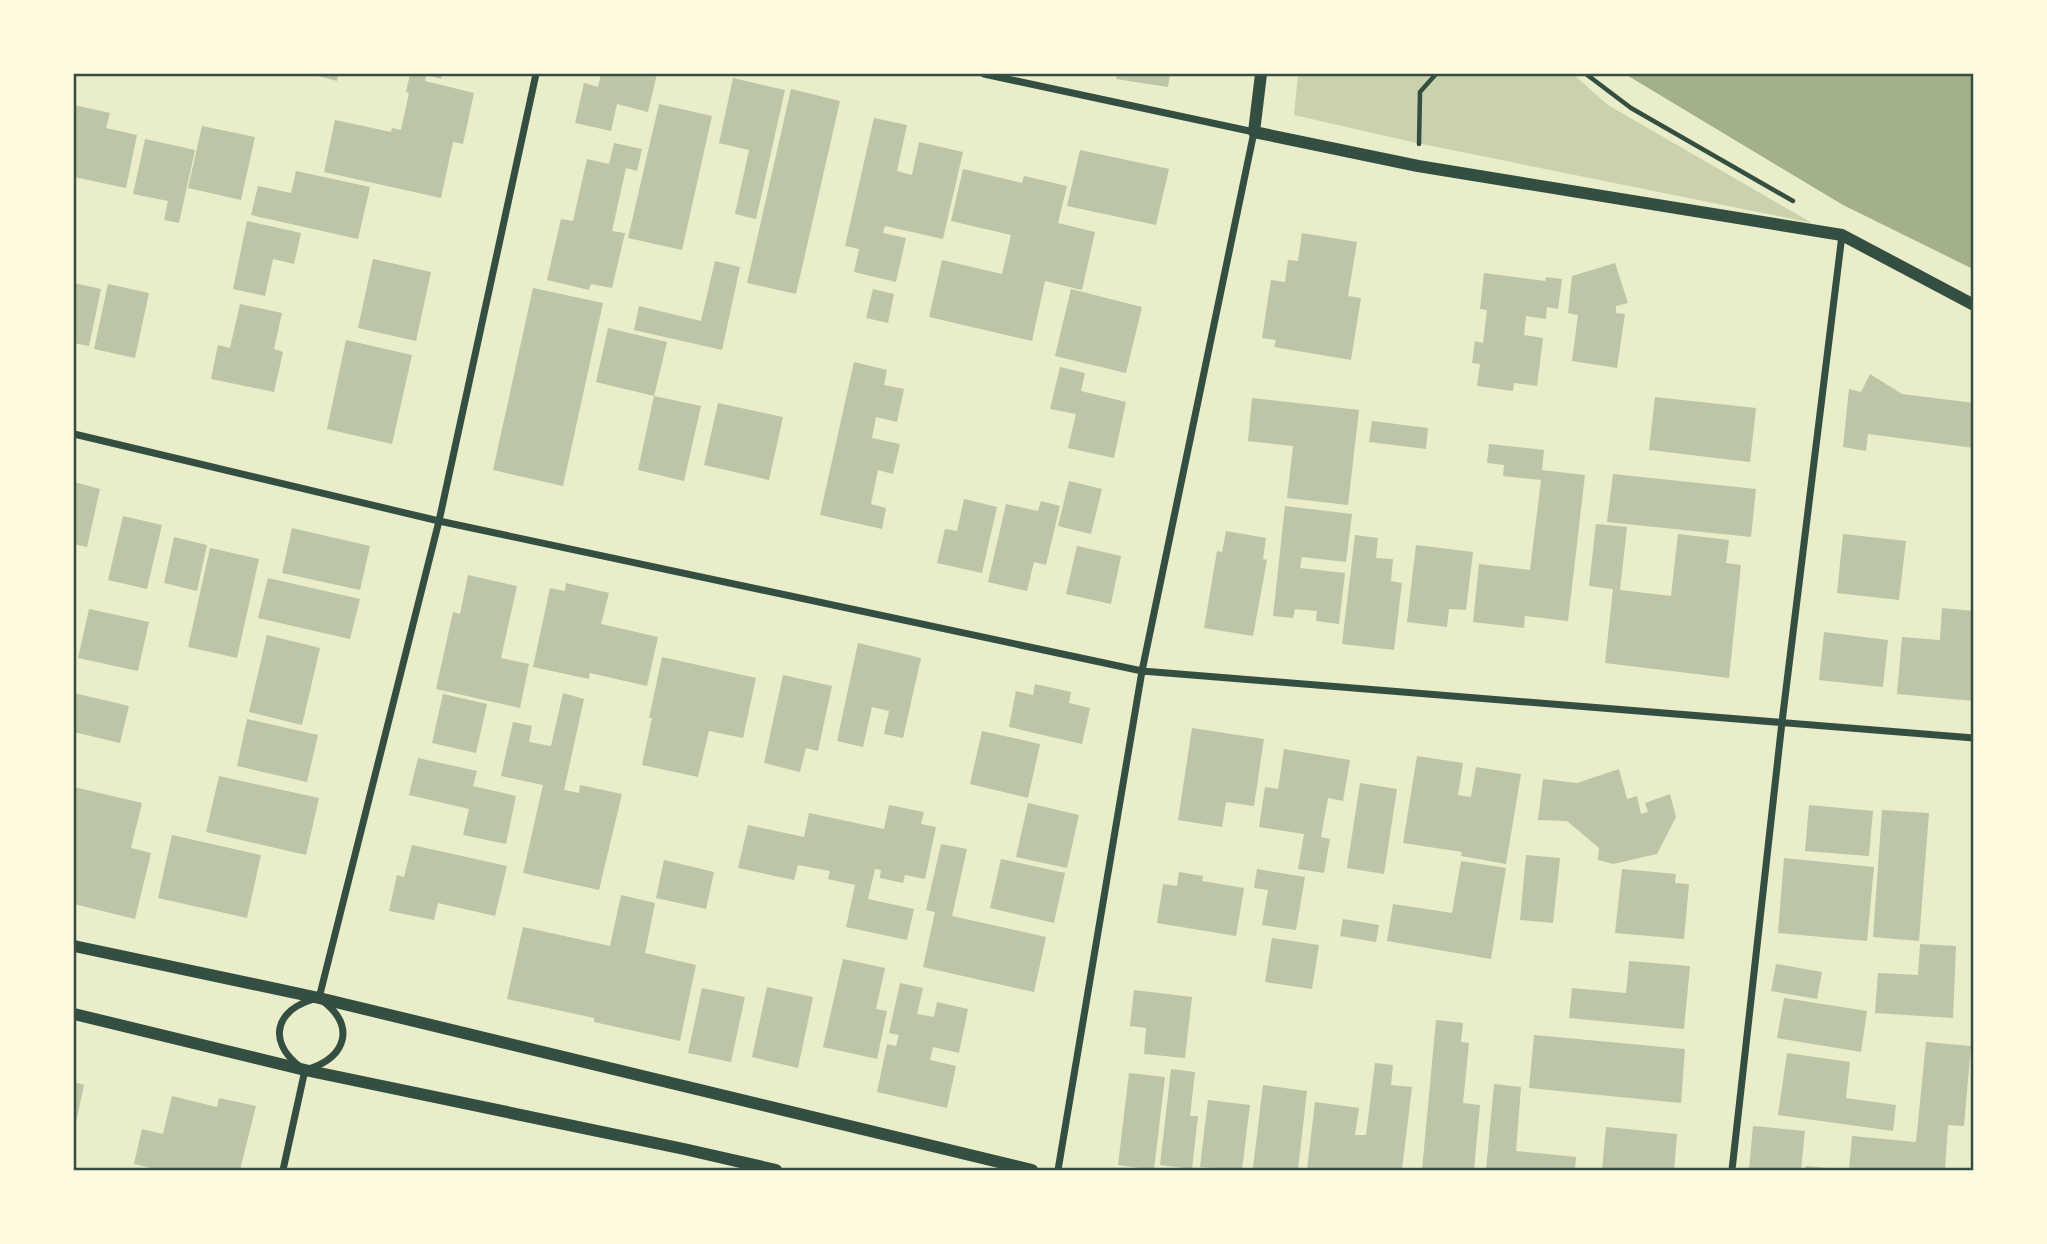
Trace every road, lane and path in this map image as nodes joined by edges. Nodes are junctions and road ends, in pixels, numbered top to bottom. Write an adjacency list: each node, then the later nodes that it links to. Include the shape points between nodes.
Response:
1 (536, 74): 12 (street)
2 (984, 74): 6 (street)
3 (1261, 74): 6 (street)
4 (1436, 74): 7 (path, via 1420,92)
5 (1586, 74): 8 (path, via 1631,108)
6 (1254, 132): 7 (street); 13 (street)
7 (1418, 166): 9 (street)
8 (1793, 201)
9 (1842, 235): 10 (street); 14 (street)
10 (1973, 305)
11 (74, 434): 12 (street)
12 (439, 521): 13 (street); 17 (street)
13 (1142, 671): 14 (street); 23 (street)
14 (1782, 722): 15 (street); 24 (street)
15 (1973, 738)
16 (74, 946): 17 (street)
17 (319, 998): 19 (street, via 338,1016 343,1037 335,1055); 19 (street, via 287,1012 279,1032 281,1045); 22 (street)
18 (74, 1014): 19 (street)
19 (305, 1070): 20 (street); 21 (street)
20 (283, 1171)
21 (776, 1171)
22 (1032, 1171)
23 (1058, 1171)
24 (1731, 1171)

